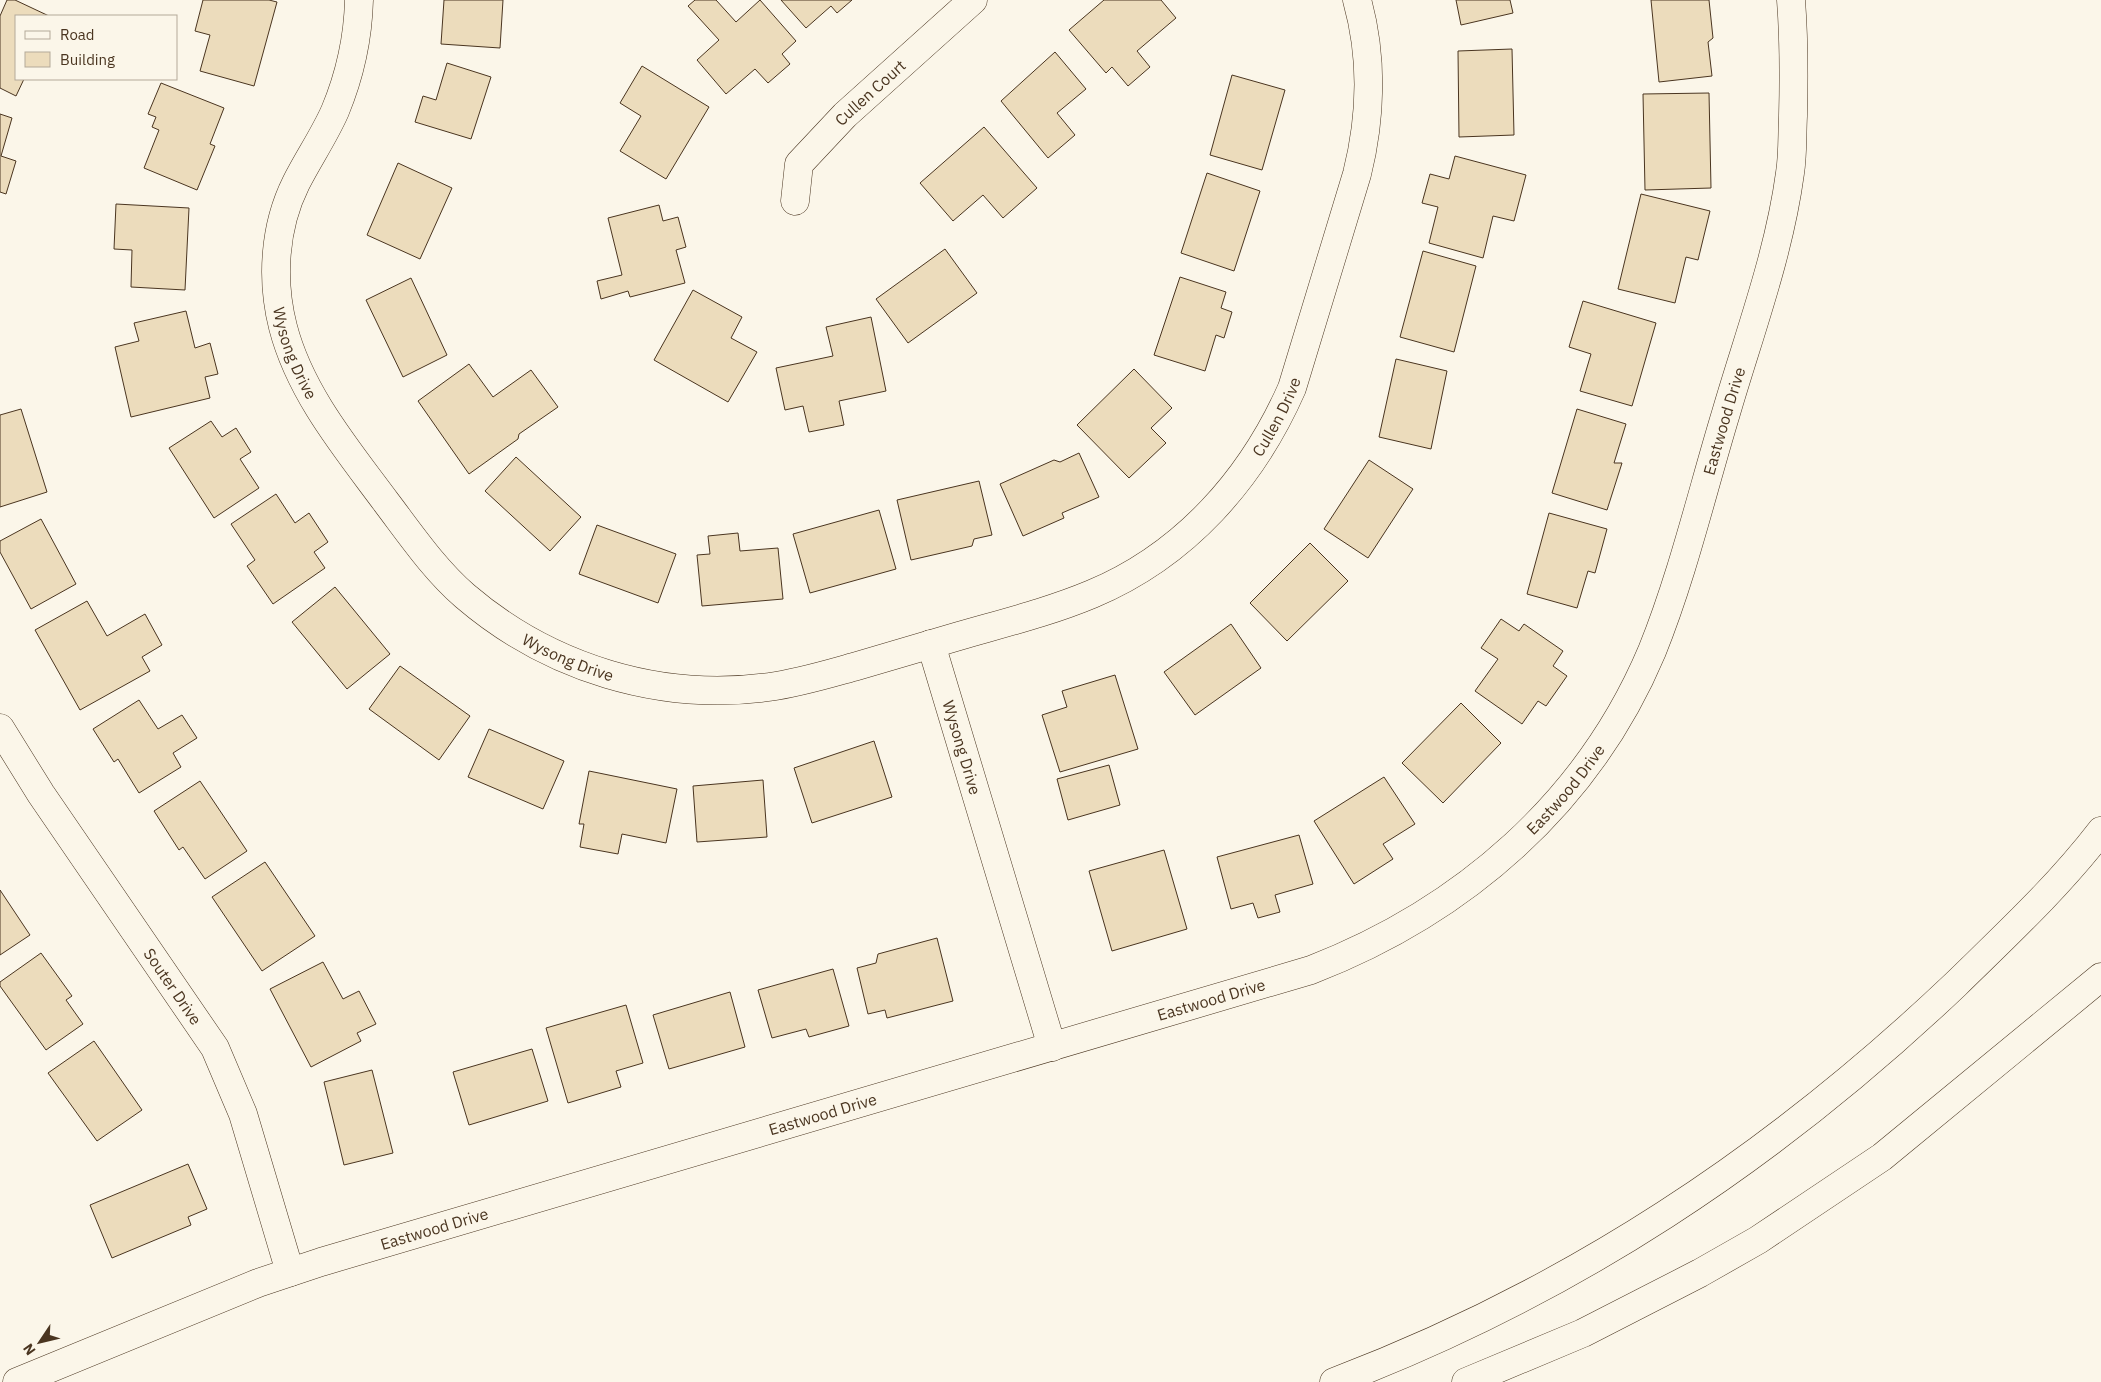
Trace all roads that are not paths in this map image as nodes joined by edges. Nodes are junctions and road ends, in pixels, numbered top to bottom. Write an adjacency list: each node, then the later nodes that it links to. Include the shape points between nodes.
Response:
1 (359, 0): 6 (main road, Wysong Drive, via 356,40 342,93 295,186 283,218 276,253 279,305 292,358 313,397 418,546 441,572 466,597 536,646 592,669 668,688 718,691 769,687)
2 (973, 0): 5 (main road, Cullen Court, via 845,116 798,164)
3 (1358, 0): 6 (main road, Cullen Drive, via 1364,22 1369,92 1361,156 1292,388 1279,419 1252,463 1196,527 1155,560 1126,577 1062,606)
4 (1791, 0): 10 (main road, Eastwood Drive, via 1793,144 1780,230 1670,602 1630,696 1593,755 1556,803 1514,846 1448,900 1403,928 1343,958 1303,973)
5 (795, 201)
6 (931, 644): 10 (main road, Wysong Drive)
7 (0, 728): 11 (main road, Souter Drive, via 41,794 215,1048 243,1114)
8 (2101, 831): 13 (main road, via 2050,890 1918,1019 1788,1129 1722,1178 1648,1227 1514,1303 1414,1350)
9 (2101, 977): 14 (main road, via 1882,1157 1758,1240 1591,1329)
10 (1052, 1047): 11 (main road, Eastwood Drive)
11 (290, 1272): 12 (main road, Eastwood Drive)
12 (17, 1382)
13 (1334, 1382)
14 (1466, 1382)

